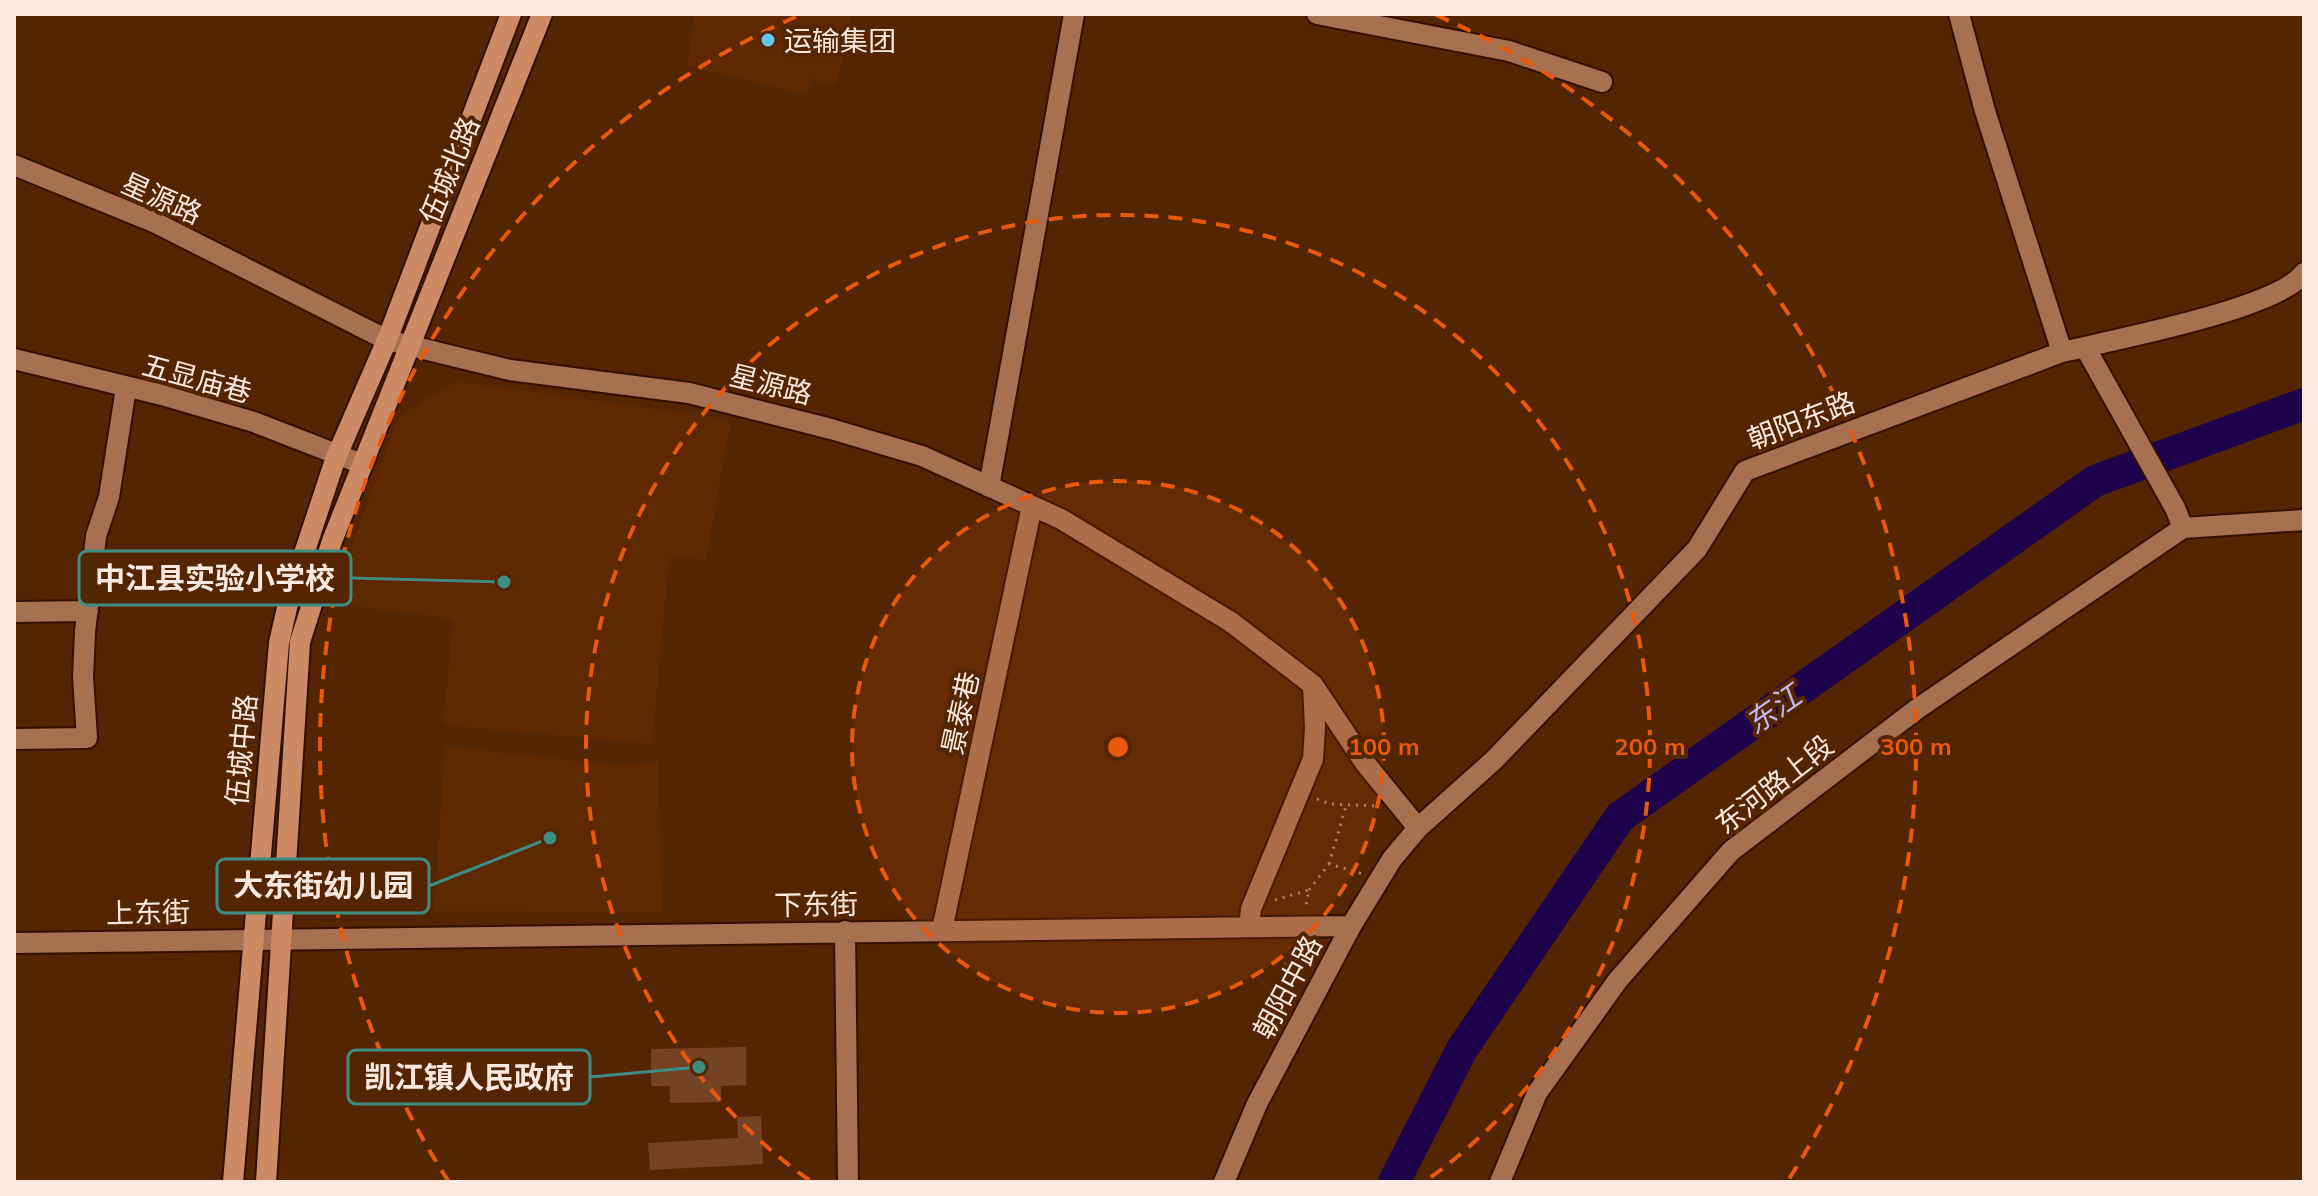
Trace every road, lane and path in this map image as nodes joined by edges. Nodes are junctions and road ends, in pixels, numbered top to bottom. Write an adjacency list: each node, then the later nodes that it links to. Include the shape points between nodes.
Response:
1 (511, 14): 9 (main road, 伍城北路)
2 (542, 14): 10 (main road, 伍城北路)
3 (1074, 14): 17 (street)
4 (1317, 14): 6 (street, via 1509,51)
5 (1959, 14): 12 (street)
6 (1602, 82)
7 (14, 165): 9 (street, 星源路, via 156,223)
8 (2304, 273): 11 (street, 朝阳东路, via 2298,282 2240,308)
9 (387, 340): 10 (street, 星源路); 15 (main road, 伍城中路)
10 (408, 346): 16 (main road, 伍城中路); 17 (street, 星源路, via 510,370 689,393 922,456)
11 (2085, 347): 12 (street, 朝阳东路); 21 (street)
12 (2062, 352): 30 (street, 朝阳东路, via 1745,471 1697,549 1494,760)
13 (14, 359): 14 (street, 五显庙巷)
14 (126, 388): 15 (street, 五显庙巷, via 254,422); 23 (street, via 109,497 96,536)
15 (337, 454): 16 (street, 五显庙巷); 41 (main road, 伍城中路, via 279,643)
16 (362, 464): 40 (main road, 伍城中路, via 300,642)
17 (989, 487): 18 (street, 星源路)
18 (1032, 506): 25 (street, 星源路, via 1231,622); 38 (street, 景泰巷)
19 (2304, 520): 20 (street)
20 (2277, 522): 21 (street); 22 (street)
21 (2183, 528): 51 (street, 东河路上段, via 1917,709 1731,851 1618,980 1537,1093)
22 (2304, 534)
23 (88, 611): 24 (street); 26 (street, via 83,677 87,738)
24 (14, 612)
25 (1313, 685): 30 (street, 星源路, via 1365,763); 37 (street, via 1313,759 1251,909)
26 (14, 739)
27 (1313, 797): 28 (path)
28 (1346, 805): 29 (path); 31 (path)
29 (1376, 806)
30 (1418, 828): 36 (street, 朝阳中路)
31 (1329, 864): 32 (path); 33 (path)
32 (1368, 876)
33 (1309, 890): 34 (path); 35 (path)
34 (1275, 900)
35 (1304, 914)
36 (1351, 926): 37 (street, 下东街); 50 (street, 朝阳中路, via 1257,1104)
37 (1249, 927): 38 (street, 下东街)
38 (942, 930): 39 (street, 下东街)
39 (845, 931): 40 (street, 下东街); 49 (street)
40 (282, 938): 41 (street, 上东街); 48 (main road, 伍城中路)
41 (253, 939): 43 (street, 上东街); 47 (main road, 伍城中路)
42 (1301, 940): 44 (path)
43 (14, 943)
44 (1296, 955): 45 (path); 46 (path)
45 (1285, 965)
46 (1310, 968)
47 (233, 1182)
48 (266, 1182)
49 (848, 1182)
50 (1224, 1182)
51 (1500, 1182)

